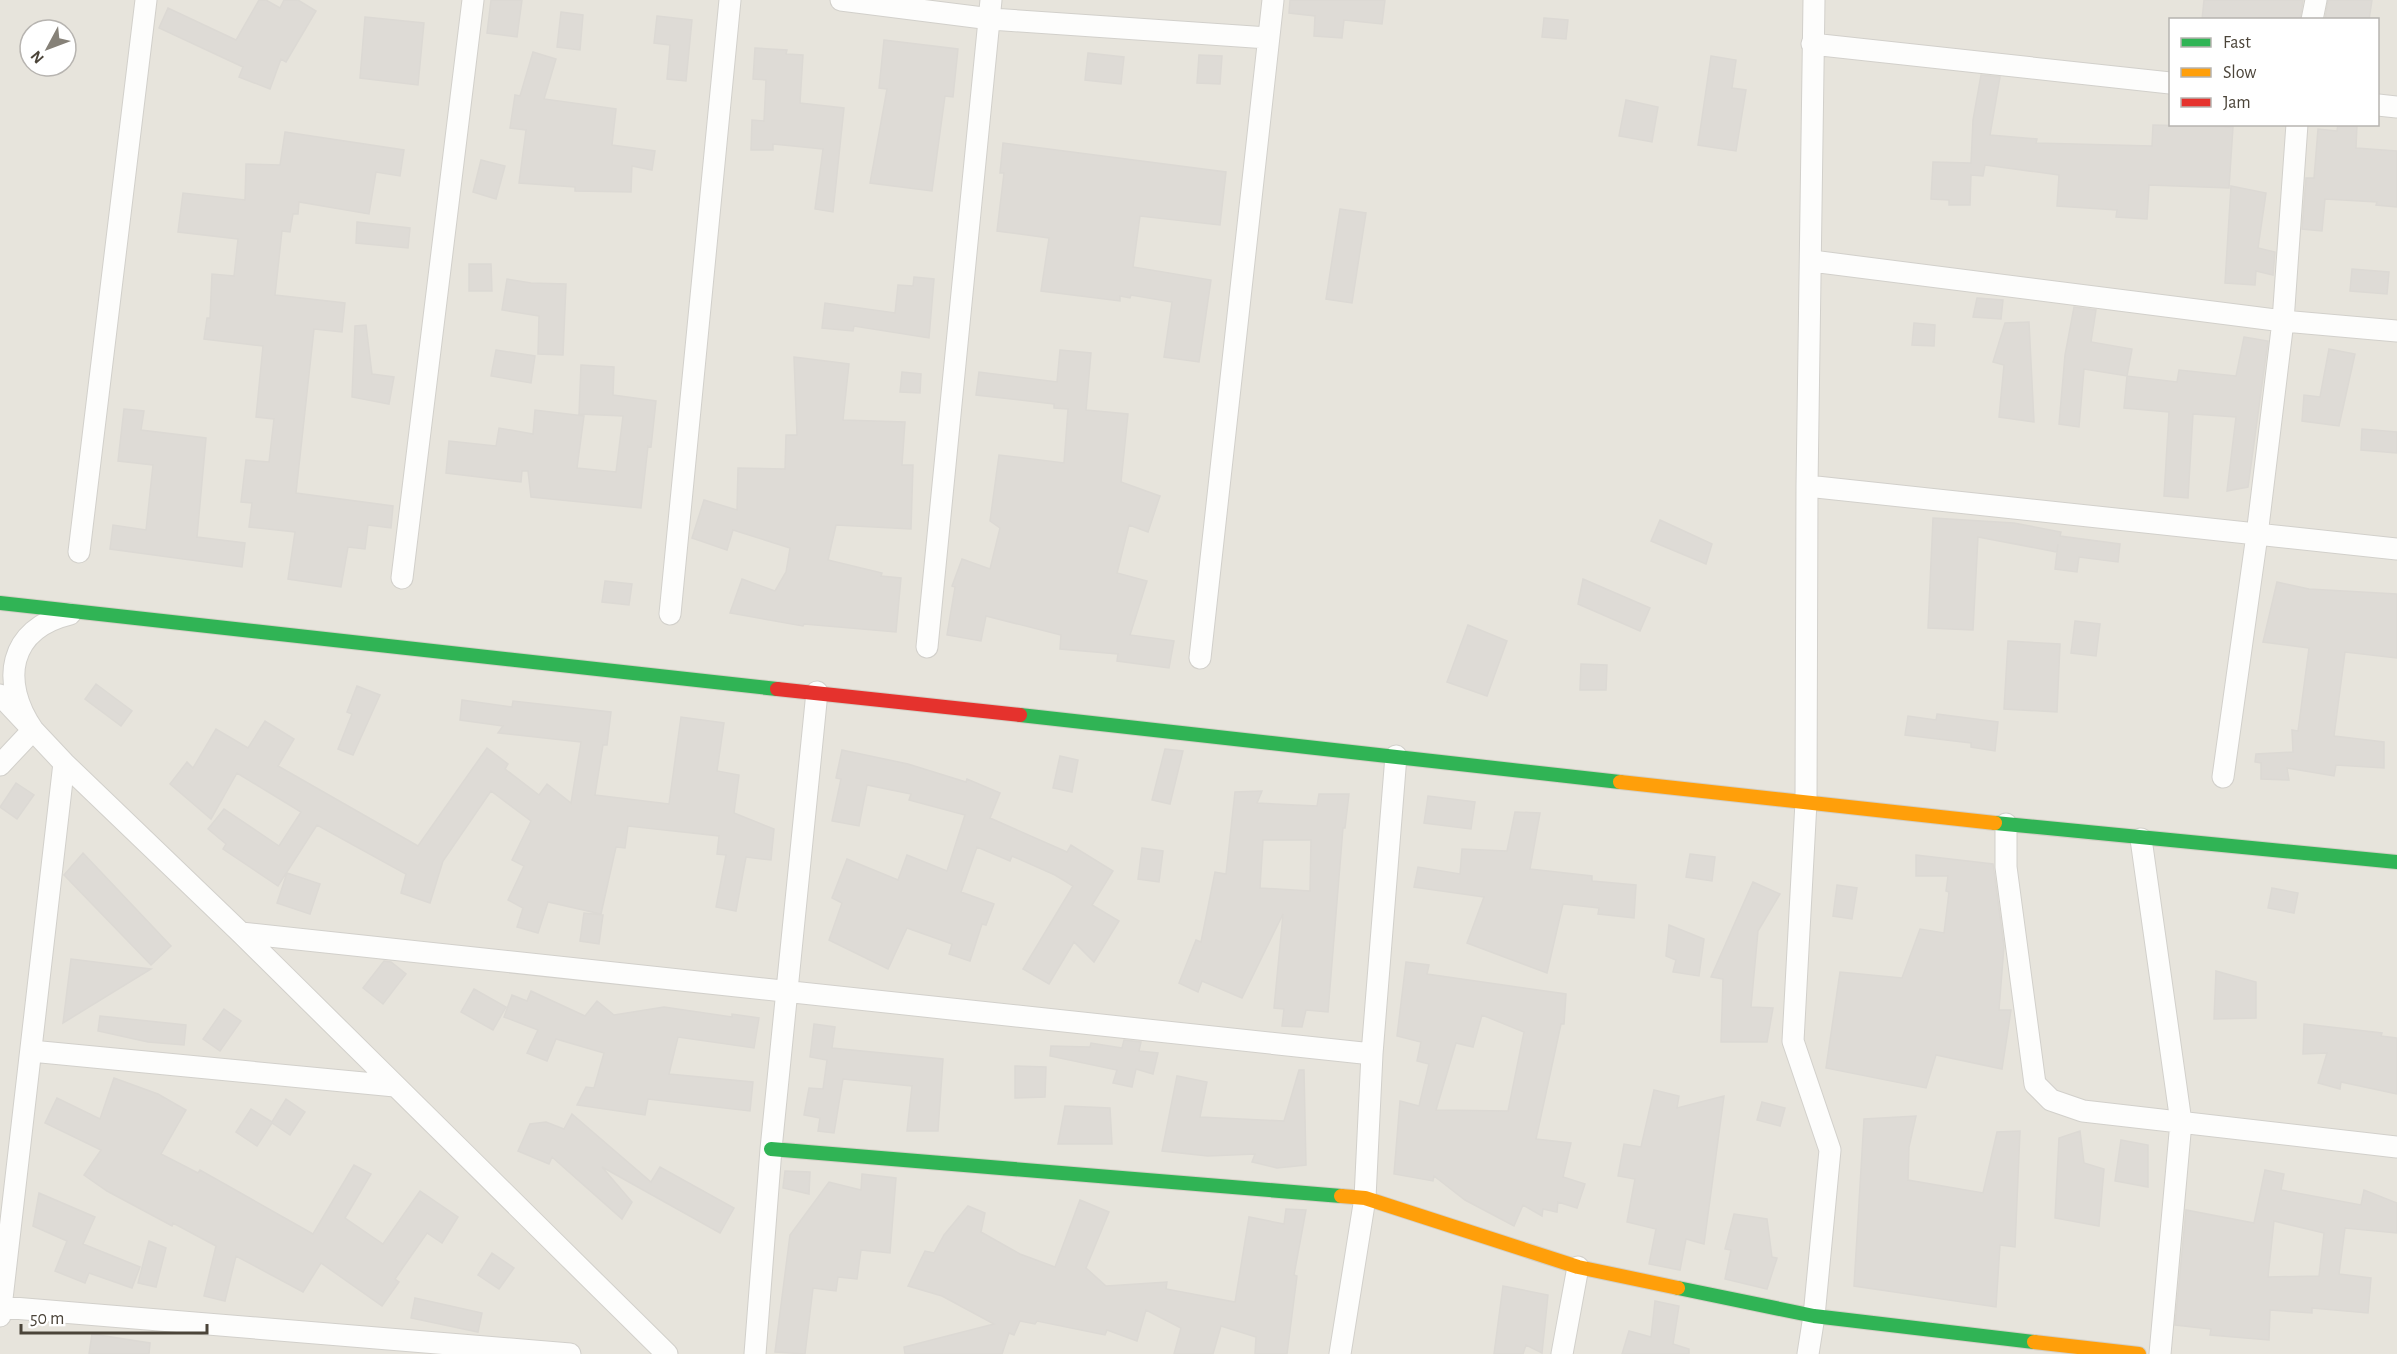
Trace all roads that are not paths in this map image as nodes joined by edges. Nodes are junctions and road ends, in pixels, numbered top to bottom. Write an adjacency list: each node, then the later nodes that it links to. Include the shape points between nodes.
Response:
1 (146, 0): 22 (street)
2 (473, 0): 23 (street)
3 (730, 0): 26 (street)
4 (841, 0): 8 (street)
5 (1273, 0): 10 (street)
6 (1814, 0): 11 (street)
7 (2316, 0): 9 (street)
8 (991, 10): 10 (street); 27 (street)
9 (2312, 18)
10 (1268, 38): 28 (street)
11 (1812, 44): 12 (street); 16 (street)
12 (2169, 83)
13 (2379, 105): 14 (street)
14 (2397, 106)
15 (2297, 126): 17 (street)
16 (1812, 261): 17 (street); 19 (street)
17 (2283, 321): 18 (street); 20 (street)
18 (2397, 331)
19 (1807, 486): 20 (street); 36 (street)
20 (2257, 535): 21 (street); 35 (street)
21 (2397, 549)
22 (80, 552)
23 (402, 578)
24 (0, 603): 25 (street)
25 (93, 612): 29 (street); 31 (street, via 51,618 32,631 18,650 11,671 13,695)
26 (670, 614)
27 (927, 647)
28 (1200, 658)
29 (817, 692): 32 (street); 41 (street)
30 (0, 695): 31 (street)
31 (33, 730): 33 (street); 34 (street)
32 (1396, 756): 36 (street); 43 (street)
33 (64, 763): 40 (street); 42 (street)
34 (0, 765)
35 (2223, 777)
36 (1806, 802): 37 (street); 52 (street, via 1793,1041 1830,1150)
37 (2006, 824): 38 (street); 45 (street, via 2006,867 2035,1084 2051,1100 2083,1112)
38 (2141, 839): 39 (street); 45 (street)
39 (2397, 862)
40 (241, 933): 41 (street); 44 (street)
41 (788, 990): 43 (street); 47 (street)
42 (31, 1051): 44 (street); 50 (street)
43 (1372, 1054): 48 (street)
44 (394, 1086): 54 (street)
45 (2181, 1122): 46 (street); 60 (street)
46 (2397, 1147)
47 (771, 1149): 48 (street); 55 (street)
48 (1365, 1198): 49 (street); 56 (street)
49 (1578, 1268): 52 (street); 57 (street)
50 (1, 1307): 51 (street); 53 (street)
51 (0, 1316)
52 (1814, 1316): 58 (street); 59 (street)
53 (570, 1354)
54 (667, 1354)
55 (755, 1354)
56 (1340, 1354)
57 (1562, 1354)
58 (1808, 1354)
59 (2139, 1354)
60 (2160, 1354)

